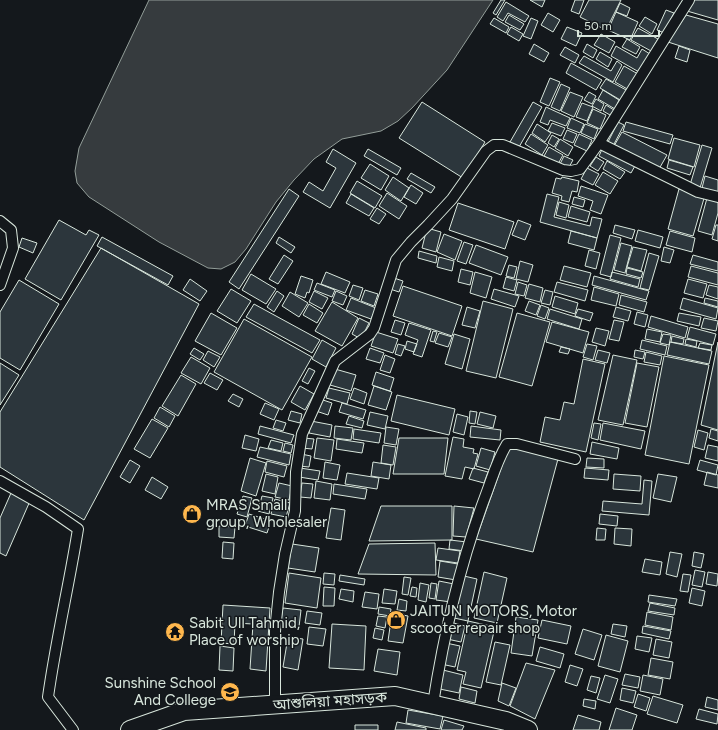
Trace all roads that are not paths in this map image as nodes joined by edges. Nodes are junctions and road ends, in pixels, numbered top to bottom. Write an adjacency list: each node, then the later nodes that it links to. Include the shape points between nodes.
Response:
1 (689, 0): 2 (street)
2 (599, 143): 3 (street, via 698,192); 8 (street, via 580,169 571,172 503,145 494,145 486,151 452,199 396,260 370,334 335,361 302,434 296,472 295,511 278,600 275,631)
3 (718, 197)
4 (0, 221): 5 (street, via 11,230 13,248)
5 (0, 285)
6 (575, 459): 9 (street, via 517,444 507,444 501,454 458,579 440,656)
7 (0, 481): 10 (street, via 78,529 66,600 58,629 48,697)
8 (275, 704): 9 (highway, আশুলিয়া মহাসড়ক, via 395,696); 11 (highway, আশুলিয়া মহাসড়ক, via 184,711)
9 (433, 704): 12 (highway, আশুলিয়া মহাসড়ক, via 506,721)
10 (72, 730)
11 (130, 730)
12 (528, 730)

